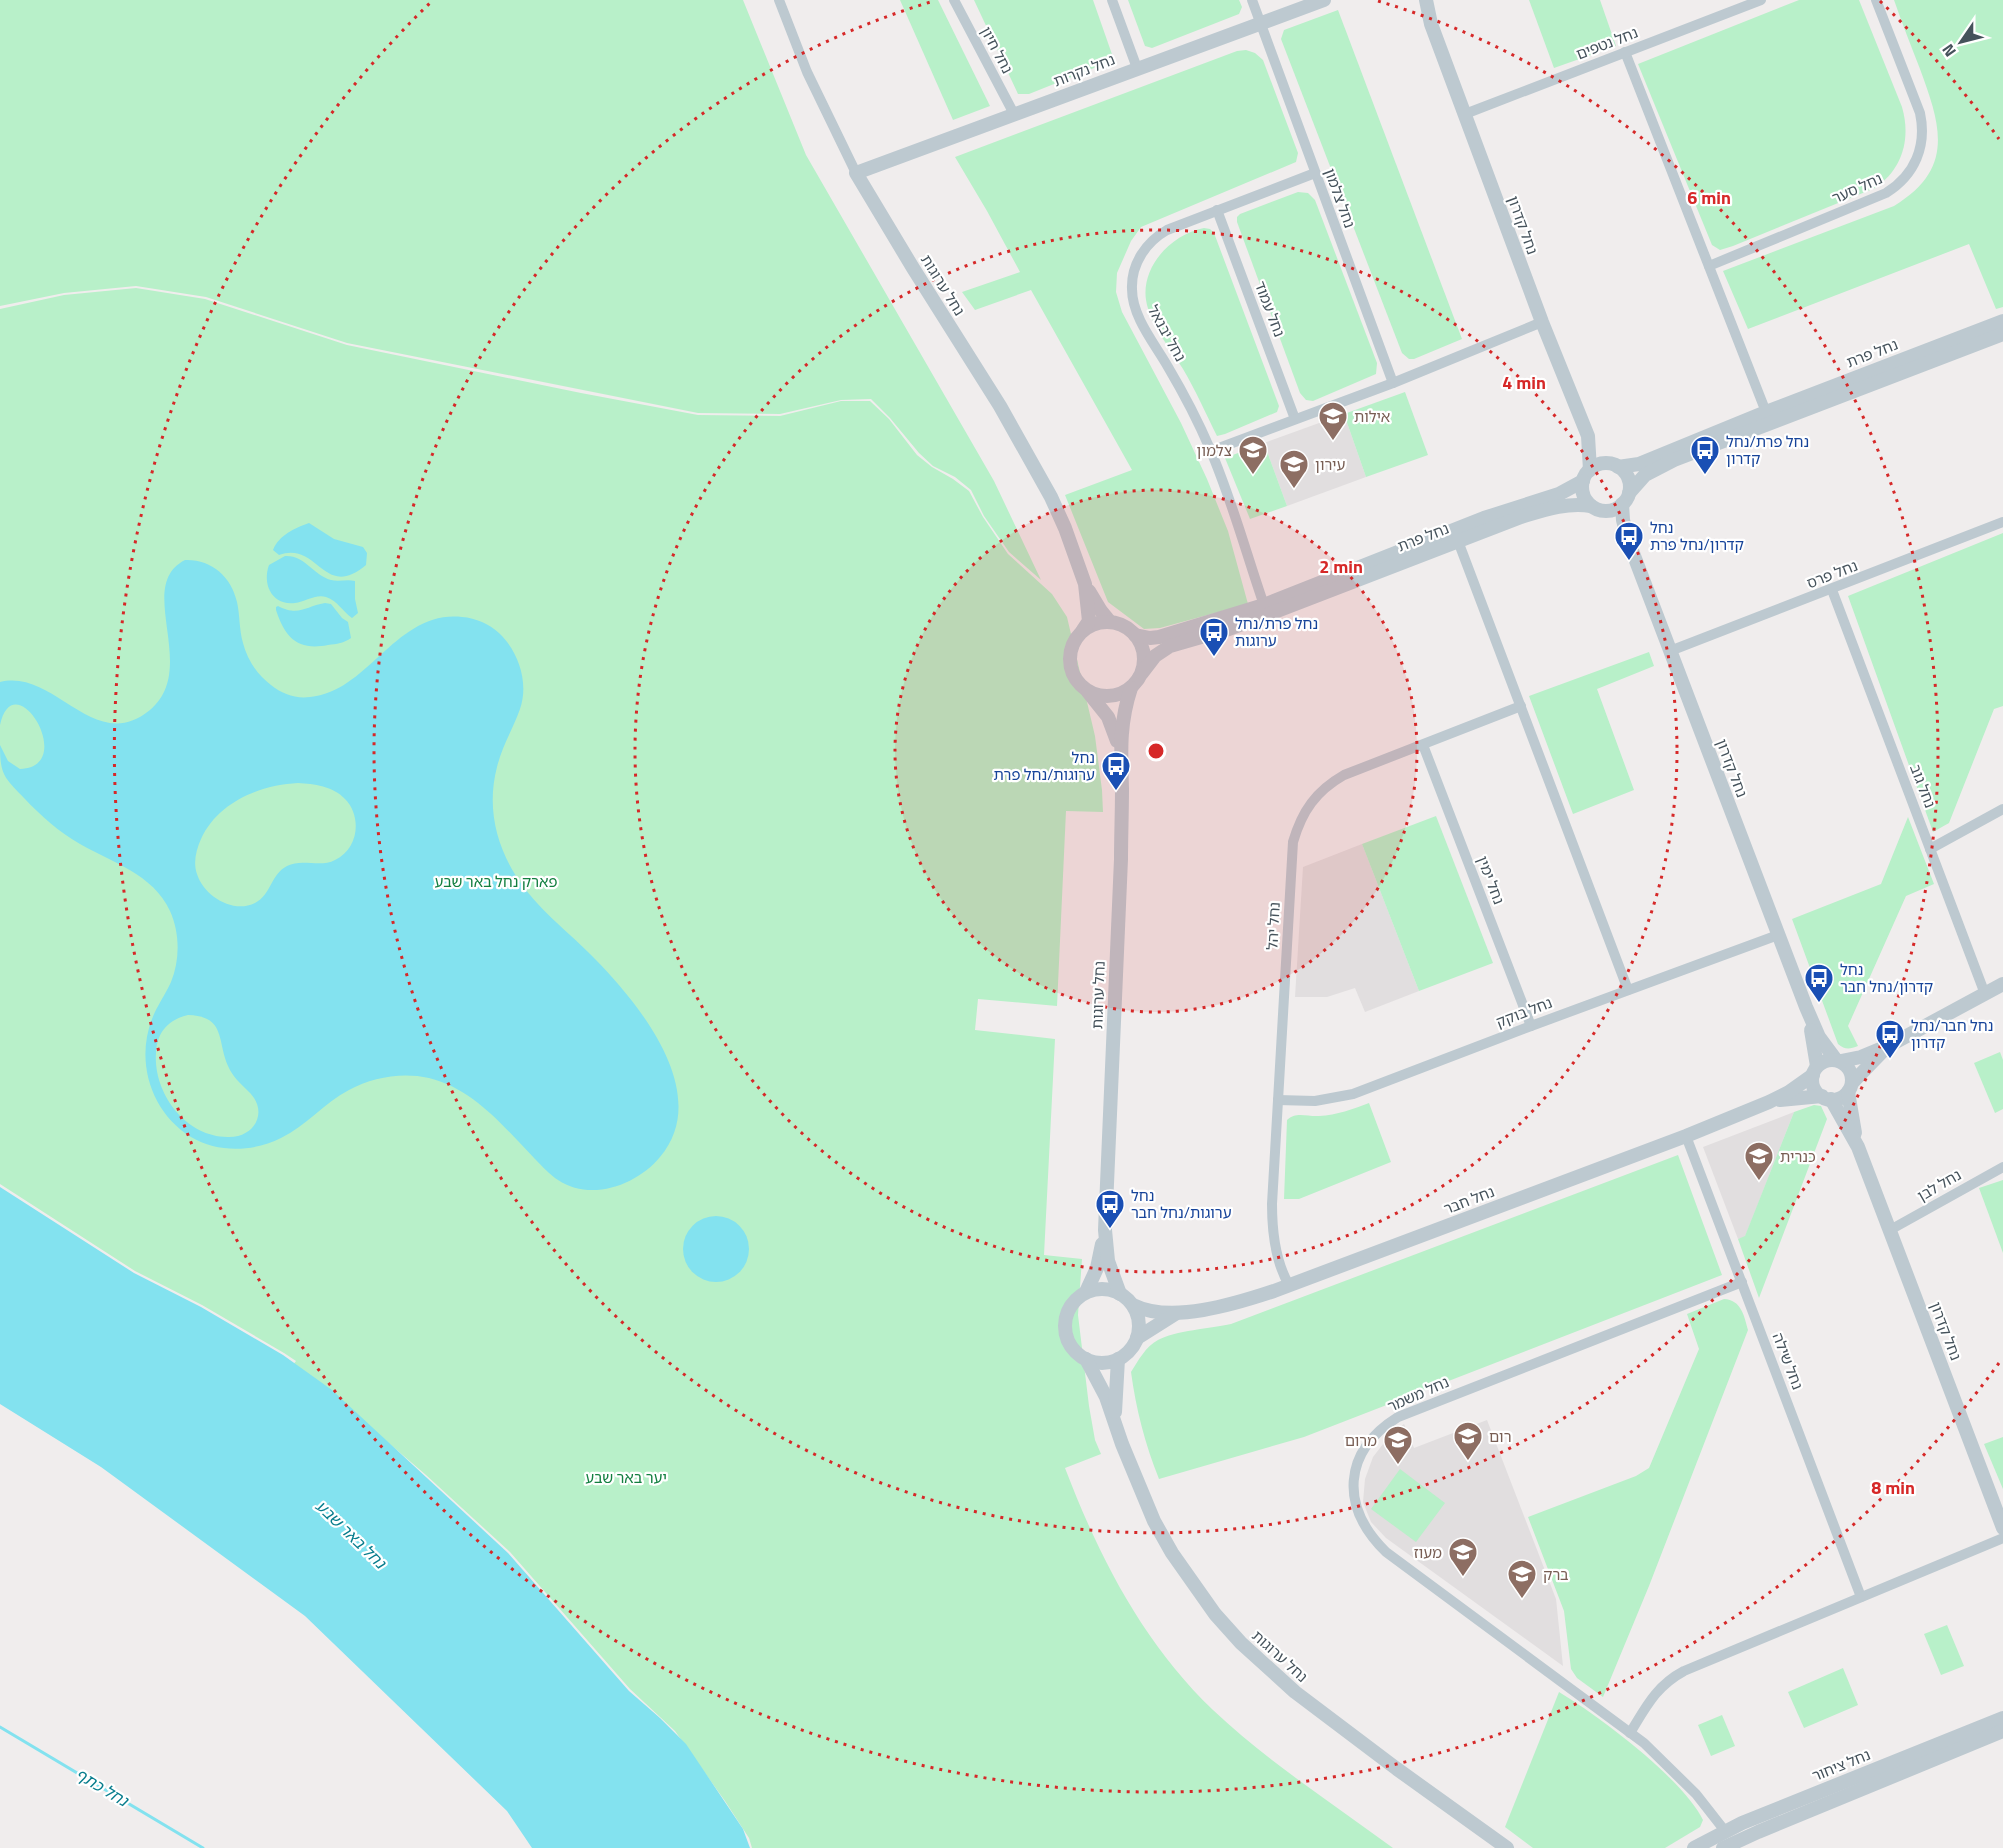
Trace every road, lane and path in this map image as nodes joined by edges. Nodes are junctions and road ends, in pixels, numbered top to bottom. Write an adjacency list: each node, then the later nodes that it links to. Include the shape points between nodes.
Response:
1 (779, 0): 16 (street, נחל ערוגות, via 807,72)
2 (954, 0): 14 (street, נחל חיון)
3 (1112, 0): 13 (street)
4 (1252, 0): 10 (street)
5 (1324, 0): 10 (street, נחל נקרות)
6 (1415, 0): 11 (street, נחל קדרון)
7 (1426, 0): 11 (street, נחל קדרון)
8 (1761, 0): 12 (street, נחל נטפים)
9 (1876, 0): 19 (street, נחל סער, via 1920,113 1922,144 1914,166 1886,193)
10 (1260, 23): 13 (street, נחל נקרות); 17 (street, נחל צלמון)
11 (1431, 24): 15 (street, נחל קדרון)
12 (1625, 52): 15 (street, נחל נטפים); 19 (street)
13 (1137, 68): 14 (street, נחל נקרות)
14 (1014, 114): 16 (street, נחל נקרות)
15 (1465, 114): 21 (street, נחל קדרון)
16 (856, 173): 35 (street, נחל ערוגות, via 1035,467 1065,528)
17 (1315, 173): 18 (street, נחל יבנאל); 23 (street, נחל צלמון)
18 (1217, 210): 25 (street, נחל עמוד); 27 (street, נחל יבנאל, via 1158,235 1142,252 1132,289 1138,315 1185,397)
19 (1709, 266): 24 (street)
20 (2003, 321): 24 (street, נחל פרת)
21 (1542, 322): 23 (street); 26 (street, נחל קדרון)
22 (2003, 334): 30 (street, נחל פרת, via 1674,460 1645,475)
23 (1393, 383): 25 (street)
24 (1766, 411): 28 (street, נחל פרת, via 1639,464)
25 (1295, 419): 27 (street)
26 (1588, 436): 28 (street, נחל קדרון); 29 (street, נחל קדרון)
27 (1210, 451): 37 (street, נחל יבנאל)
28 (1615, 465): 29 (street, via 1598,465); 30 (street, via 1628,477)
29 (1586, 475): 31 (street, via 1584,495); 37 (street, נחל פרת, via 1559,494 1484,518)
30 (1626, 498): 31 (street, via 1612,510); 33 (street, נחל קדרון, via 1623,520)
31 (1596, 508): 33 (street, נחל קדרון); 34 (street, נחל פרת, via 1573,504 1551,508)
32 (2003, 522): 36 (street, נחל פרס)
33 (1628, 540): 41 (street, נחל קדרון)
34 (1458, 541): 42 (street, נחל פרת, via 1229,629 1170,646 1155,656); 45 (street)
35 (1085, 584): 38 (street, נחל ערוגות); 39 (street, נחל ערוגות, via 1089,621)
36 (1832, 590): 41 (street, נחל פרס); 49 (street, נחל גוב)
37 (1264, 605): 40 (street, נחל פרת, via 1171,635)
38 (1110, 622): 39 (street); 40 (street)
39 (1083, 630): 44 (street, via 1072,645 1070,664 1073,676)
40 (1135, 635): 42 (street, via 1144,656)
41 (1670, 651): 50 (street, נחל קדרון)
42 (1142, 673): 43 (street)
43 (1131, 688): 44 (street, via 1106,697); 47 (street, נחל ערוגות, via 1122,717)
44 (1088, 692): 47 (street, נחל ערוגות, via 1108,717)
45 (1521, 706): 46 (street, נחל יהל); 52 (street)
46 (1423, 745): 55 (street, נחל ימין); 61 (street, נחל יהל, via 1329,784 1306,808 1298,824 1293,842)
47 (1122, 762): 66 (street, נחל ערוגות)
48 (2003, 808): 49 (street)
49 (1930, 849): 53 (street, נחל גוב)
50 (1778, 935): 52 (street, נחל בוקק); 54 (street, נחל קדרון)
51 (2003, 984): 53 (street)
52 (1628, 990): 55 (street, נחל בוקק)
53 (1985, 993): 56 (street)
54 (1806, 1007): 57 (street, נחל קדרון, via 1820,1037); 58 (street, נחל קדרון)
55 (1531, 1026): 61 (street, נחל בוקק, via 1353,1094 1322,1100)
56 (1890, 1045): 57 (street); 59 (street)
57 (1838, 1061): 58 (street, via 1826,1061); 59 (street, via 1849,1068)
58 (1815, 1071): 60 (street, via 1813,1085); 62 (street, נחל חבר)
59 (1850, 1087): 60 (street, via 1840,1098); 64 (street, נחל קדרון)
60 (1826, 1098): 62 (street, נחל חבר); 64 (street, נחל קדרון)
61 (1278, 1100): 69 (street, נחל יהל, via 1272,1221 1277,1256)
62 (1769, 1102): 63 (street, נחל חבר)
63 (1686, 1136): 68 (street, נחל שילה); 69 (street, נחל חבר)
64 (1858, 1147): 67 (street, נחל קדרון)
65 (2003, 1167): 67 (street, נחל לבן)
66 (1105, 1230): 70 (street, נחל ערוגות, via 1097,1268); 71 (street, נחל ערוגות, via 1108,1261)
67 (1890, 1230): 78 (street, נחל קדרון)
68 (1742, 1282): 80 (street, נחל שילה); 83 (street, נחל משמר, via 1398,1417 1368,1443 1356,1466 1353,1496 1357,1510 1386,1552)
69 (1289, 1285): 73 (street, נחל חבר, via 1231,1303)
70 (1086, 1292): 71 (street, via 1103,1289); 75 (street, via 1069,1309 1065,1326 1069,1343)
71 (1120, 1294): 72 (street)
72 (1133, 1305): 73 (street, נחל חבר, via 1146,1311); 74 (street, via 1139,1322)
73 (1176, 1313): 74 (street, נחל חבר)
74 (1137, 1338): 76 (street, via 1132,1348)
75 (1086, 1359): 76 (street, via 1103,1363); 77 (street, נחל ערוגות)
76 (1118, 1359): 77 (street, נחל ערוגות)
77 (1114, 1417): 85 (street, נחל ערוגות, via 1154,1521 1215,1614 1241,1643 1304,1699)
78 (2003, 1528)
79 (2003, 1538): 80 (street)
80 (1861, 1597): 83 (street, via 1673,1676 1656,1692)
81 (2003, 1718): 84 (street, נחל ציחור)
82 (2003, 1731): 87 (street, נחל ציחור)
83 (1630, 1732): 84 (street, נחל משמר, via 1696,1794)
84 (1725, 1831): 86 (street, נחל ציחור)
85 (1507, 1848)
86 (1694, 1848)
87 (1724, 1848)

